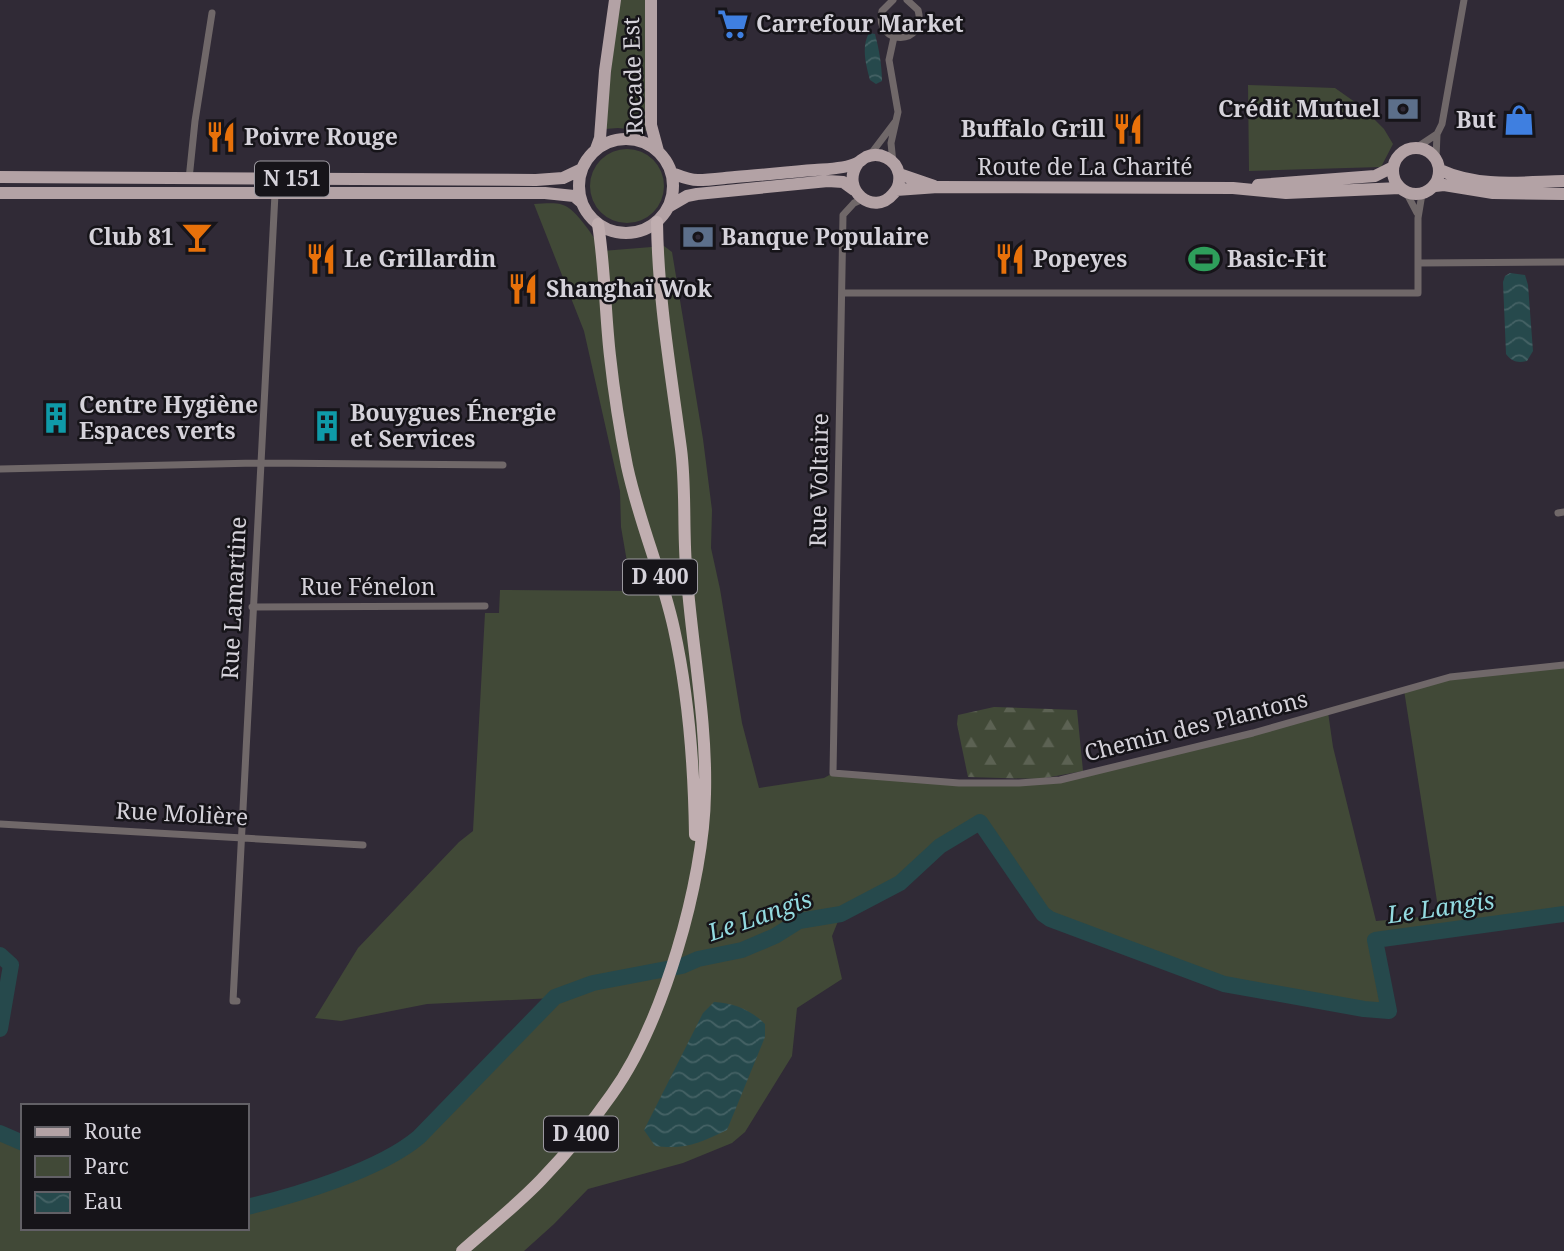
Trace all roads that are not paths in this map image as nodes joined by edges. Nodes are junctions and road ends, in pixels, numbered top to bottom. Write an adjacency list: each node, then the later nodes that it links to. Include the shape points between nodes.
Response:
1 (615, 0): 11 (main road, Rocade Est)
2 (651, 0): 12 (main road, Rocade Est, via 651,125)
3 (891, 0): 7 (street, via 880,17 884,29)
4 (907, 0): 7 (street, via 918,10 917,29 907,37)
5 (1464, 0): 9 (street, via 1445,114)
6 (212, 13): 21 (street)
7 (894, 37): 8 (street, via 889,61 898,112)
8 (895, 122): 13 (street); 18 (street, via 891,149)
9 (1437, 134): 10 (street); 15 (street)
10 (1416, 148): 15 (main road, via 1427,150); 16 (main road, via 1401,153)
11 (596, 149): 12 (main road, via 608,142 634,139); 17 (main road)
12 (658, 150): 19 (main road)
13 (870, 156): 14 (main road); 18 (main road, via 882,156)
14 (858, 163): 19 (main road, via 698,180); 30 (main road, via 852,174)
15 (1438, 164): 22 (main road, via 1458,178 1472,181); 23 (main road)
16 (1393, 167): 25 (main road, Route de La Charité, via 1375,176); 27 (main road)
17 (582, 169): 21 (main road, N 151, via 563,178 536,180); 33 (main road)
18 (896, 169): 24 (main road, Route de La Charité); 26 (main road)
19 (672, 173): 34 (main road)
20 (0, 177): 21 (main road, N 151)
21 (189, 179)
22 (1564, 181)
23 (1435, 186): 31 (main road); 32 (main road)
24 (937, 187): 25 (main road, Route de La Charité); 26 (main road, Route de La Charité)
25 (1233, 188): 27 (main road, Route de La Charité, via 1286,193)
26 (896, 190): 30 (main road, via 883,201 872,202)
27 (1403, 190): 31 (main road); 35 (street)
28 (0, 193): 29 (main road, N 151)
29 (275, 194): 33 (main road, N 151, via 545,193 574,196); 41 (street, Rue Lamartine)
30 (858, 194): 34 (main road, via 843,182 808,183 697,194); 40 (street, Rue Voltaire, via 843,215)
31 (1422, 194): 35 (street)
32 (1564, 194)
33 (581, 202): 37 (main road)
34 (668, 207): 36 (main road)
35 (1418, 218): 38 (street)
36 (657, 222): 37 (main road, via 628,233); 51 (highway, D 400, via 660,295 681,452 685,564 703,733 705,793)
37 (598, 224): 51 (highway, D 400, via 610,358 627,464 671,617 685,684)
38 (1419, 262): 39 (street); 40 (street, via 1418,293)
39 (1564, 262)
40 (842, 293): 47 (street, Rue Voltaire)
41 (261, 463): 42 (street); 43 (street); 45 (street, Rue Lamartine)
42 (503, 465)
43 (0, 468)
44 (485, 606): 45 (street, Rue Fénelon)
45 (252, 607): 49 (street, Rue Lamartine)
46 (1564, 665): 47 (street, Chemin des Plantons, via 1450,677 1253,733 1060,780 959,783)
47 (833, 773)
48 (0, 824): 49 (street, Rue Molière)
49 (241, 837): 50 (street, Rue Molière); 52 (street, Rue Lamartine, via 233,1001)
50 (362, 845)
51 (696, 867): 53 (highway, D 400, via 664,989 614,1092 540,1181)
52 (237, 1001)
53 (462, 1251)

